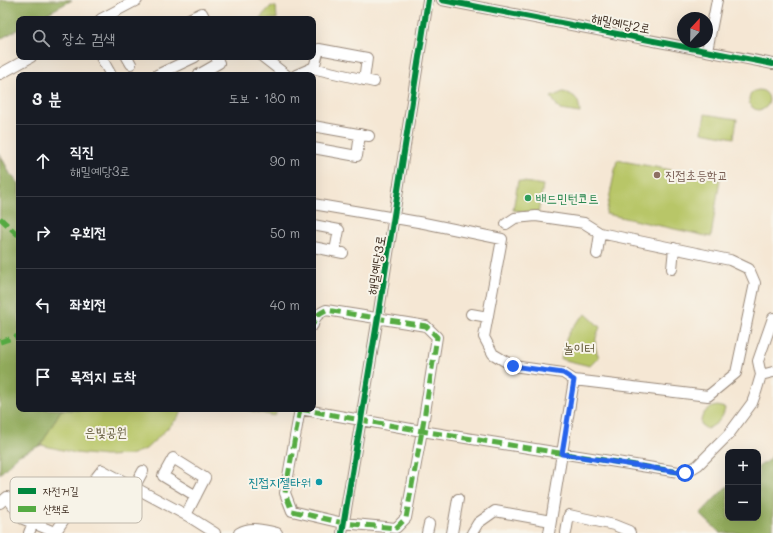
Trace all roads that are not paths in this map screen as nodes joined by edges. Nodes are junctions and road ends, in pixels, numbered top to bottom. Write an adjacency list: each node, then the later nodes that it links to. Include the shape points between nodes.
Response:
1 (137, 0): 5 (street)
2 (428, 0): 24 (street, 해밀예당3로)
3 (442, 0): 6 (street, 해밀예당2로)
4 (717, 0): 6 (street)
5 (107, 16)
6 (707, 51): 12 (street, 해밀예당2로)
7 (26, 60): 19 (street)
8 (106, 60): 14 (street)
9 (189, 60): 15 (street)
10 (218, 60): 16 (street, via 219,63)
11 (267, 60): 17 (street)
12 (773, 64)
13 (314, 68): 13 (street, via 369,81 367,58 319,49); 18 (street)
14 (111, 72)
15 (163, 72)
16 (203, 72)
17 (282, 72)
18 (303, 72)
19 (0, 74)
20 (316, 127): 21 (street, via 364,135 357,156)
21 (316, 149)
22 (316, 204): 24 (street)
23 (509, 212): 25 (street)
24 (394, 217): 28 (street); 36 (street, 해밀예당3로)
25 (506, 224): 27 (street, via 515,218 536,216 584,223); 28 (street)
26 (316, 226): 29 (street, via 339,230 339,252)
27 (600, 233): 30 (street); 31 (street)
28 (502, 239): 35 (street)
29 (316, 248)
30 (674, 248): 32 (street); 40 (street, via 730,260 749,269 755,283 736,373 708,396)
31 (597, 254)
32 (672, 269)
33 (471, 314): 35 (street)
34 (316, 317): 36 (street, via 326,310)
35 (488, 317): 40 (street, via 484,336 493,354 513,366 563,373)
36 (378, 318): 43 (street, 해밀예당3로); 44 (street, via 426,326 437,337)
37 (773, 318): 39 (street, via 758,361)
38 (773, 372): 39 (street)
39 (760, 375): 45 (street, via 752,403 740,421 698,465 685,473)
40 (574, 380): 45 (street)
41 (300, 412): 59 (street, via 286,493 292,511)
42 (316, 412): 43 (street)
43 (360, 420): 44 (street); 59 (street, 해밀예당3로)
44 (422, 431): 45 (street); 59 (street, via 406,518 396,528)
45 (562, 454): 56 (street)
46 (143, 471): 49 (street)
47 (97, 477): 48 (street, via 102,470)
48 (114, 477)
49 (140, 477)
50 (142, 492): 55 (street)
51 (196, 496): 55 (street)
52 (458, 499): 65 (street)
53 (10, 500): 54 (street, via 8,497)
54 (0, 503)
55 (186, 515): 62 (street)
56 (551, 521): 66 (street, via 495,511 478,523); 67 (street)
57 (33, 523): 60 (street); 61 (street)
58 (63, 523): 61 (street)
59 (342, 528)
60 (29, 533)
61 (56, 533)
62 (216, 533)
63 (239, 533): 64 (street, via 244,530)
64 (277, 533)
65 (452, 533)
66 (472, 533)
67 (548, 533)
68 (566, 533): 69 (street, via 569,515 614,525 629,530)
69 (630, 533)

